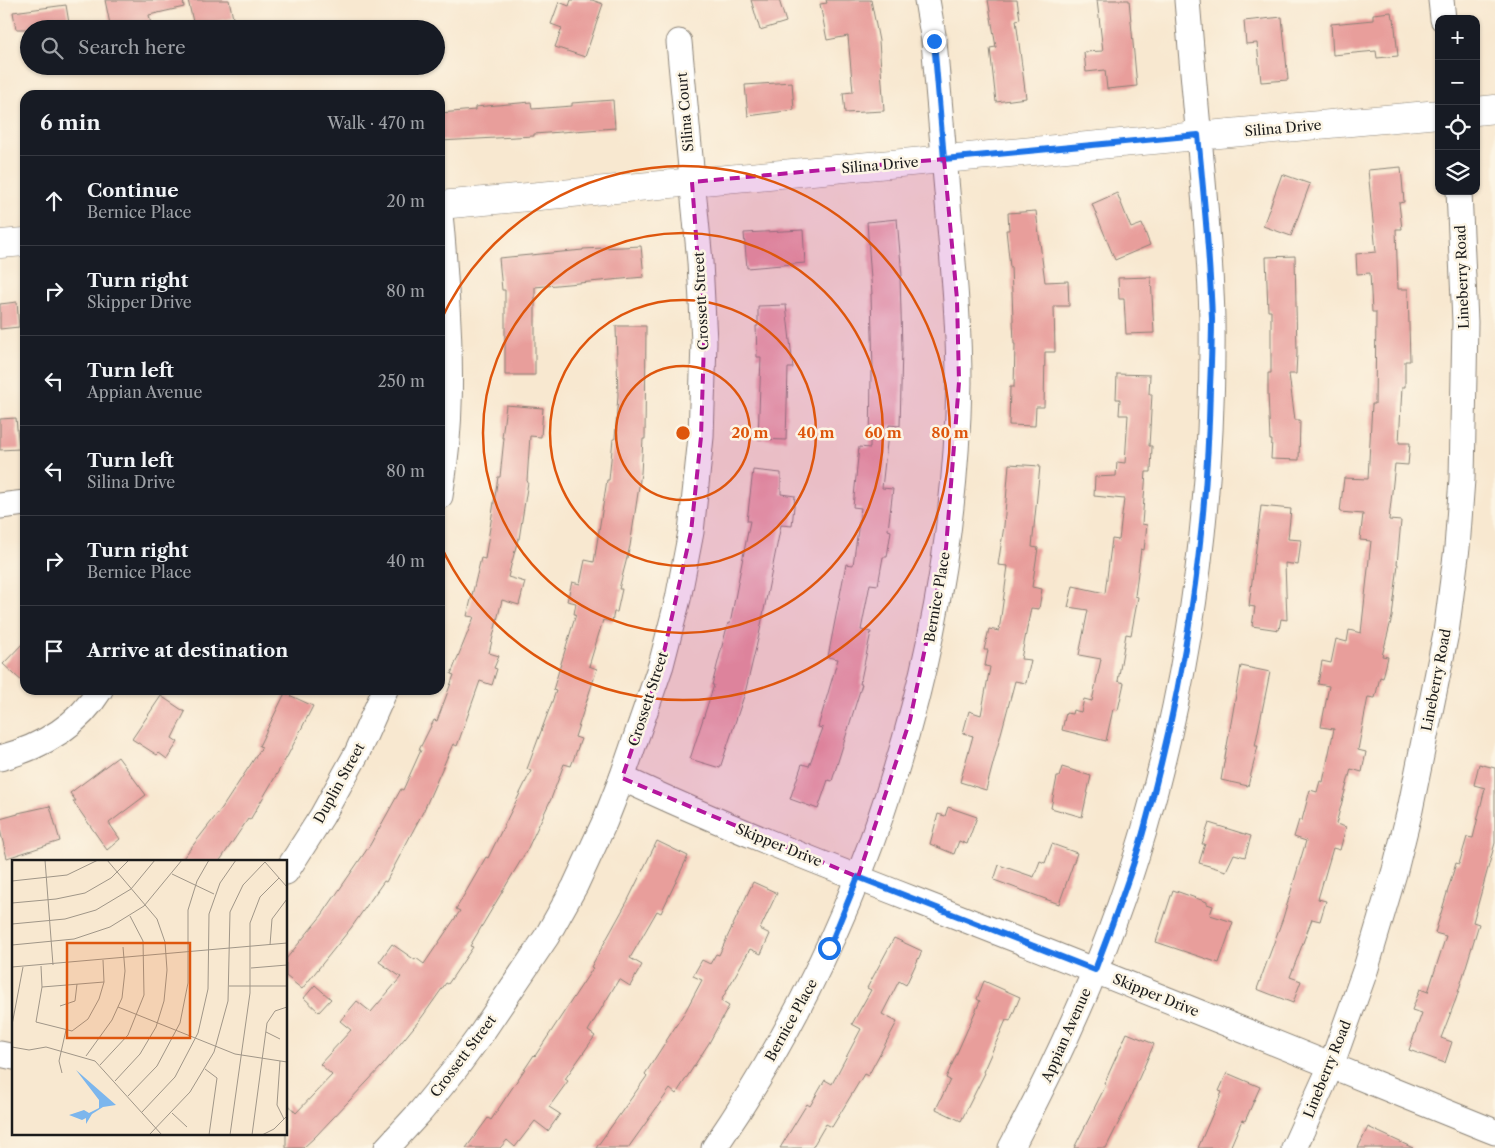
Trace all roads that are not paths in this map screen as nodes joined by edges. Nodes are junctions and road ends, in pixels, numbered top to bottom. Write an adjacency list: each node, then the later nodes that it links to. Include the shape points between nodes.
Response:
1 (927, 0): 10 (street, Bernice Place, via 934,41)
2 (1187, 0): 9 (street, Appian Avenue)
3 (1441, 0): 4 (street)
4 (1443, 15)
5 (679, 42): 11 (street, Silina Court)
6 (1495, 109): 7 (street)
7 (1480, 111)
8 (1435, 114): 9 (street, Silina Drive)
9 (1198, 135): 10 (street, Silina Drive); 26 (street, Appian Avenue, via 1212,320 1204,518 1176,706 1144,830)
10 (944, 159): 11 (street, Silina Drive); 25 (street, Bernice Place, via 957,299 958,382 955,465 946,548 932,629 910,720)
11 (692, 182): 13 (street, Silina Drive); 23 (street, Crossett Street, via 704,342 701,437 691,532 678,599 660,665)
12 (1459, 195): 27 (street, Lineberry Road, via 1465,322 1462,479 1446,633 1395,870 1366,968)
13 (445, 205)
14 (20, 242): 15 (street)
15 (0, 244)
16 (445, 279): 17 (street, via 450,343 450,406)
17 (445, 447)
18 (20, 504): 19 (street)
19 (0, 506)
20 (97, 695): 22 (street, via 73,723 50,740)
21 (383, 695): 24 (street, Duplin Street, via 357,753)
22 (0, 758)
23 (622, 778): 25 (street, Skipper Drive, via 672,802); 29 (street, Crossett Street, via 574,886 546,936 456,1068)
24 (288, 869)
25 (858, 877): 26 (street, Skipper Drive); 30 (street, Bernice Place, via 829,948 789,1026)
26 (1095, 970): 27 (street, Skipper Drive); 31 (street, Appian Avenue, via 1074,1022)
27 (1331, 1066): 28 (street, Skipper Drive); 32 (street, Lineberry Road)
28 (1495, 1132)
29 (387, 1148)
30 (714, 1148)
31 (1011, 1148)
32 (1294, 1148)

